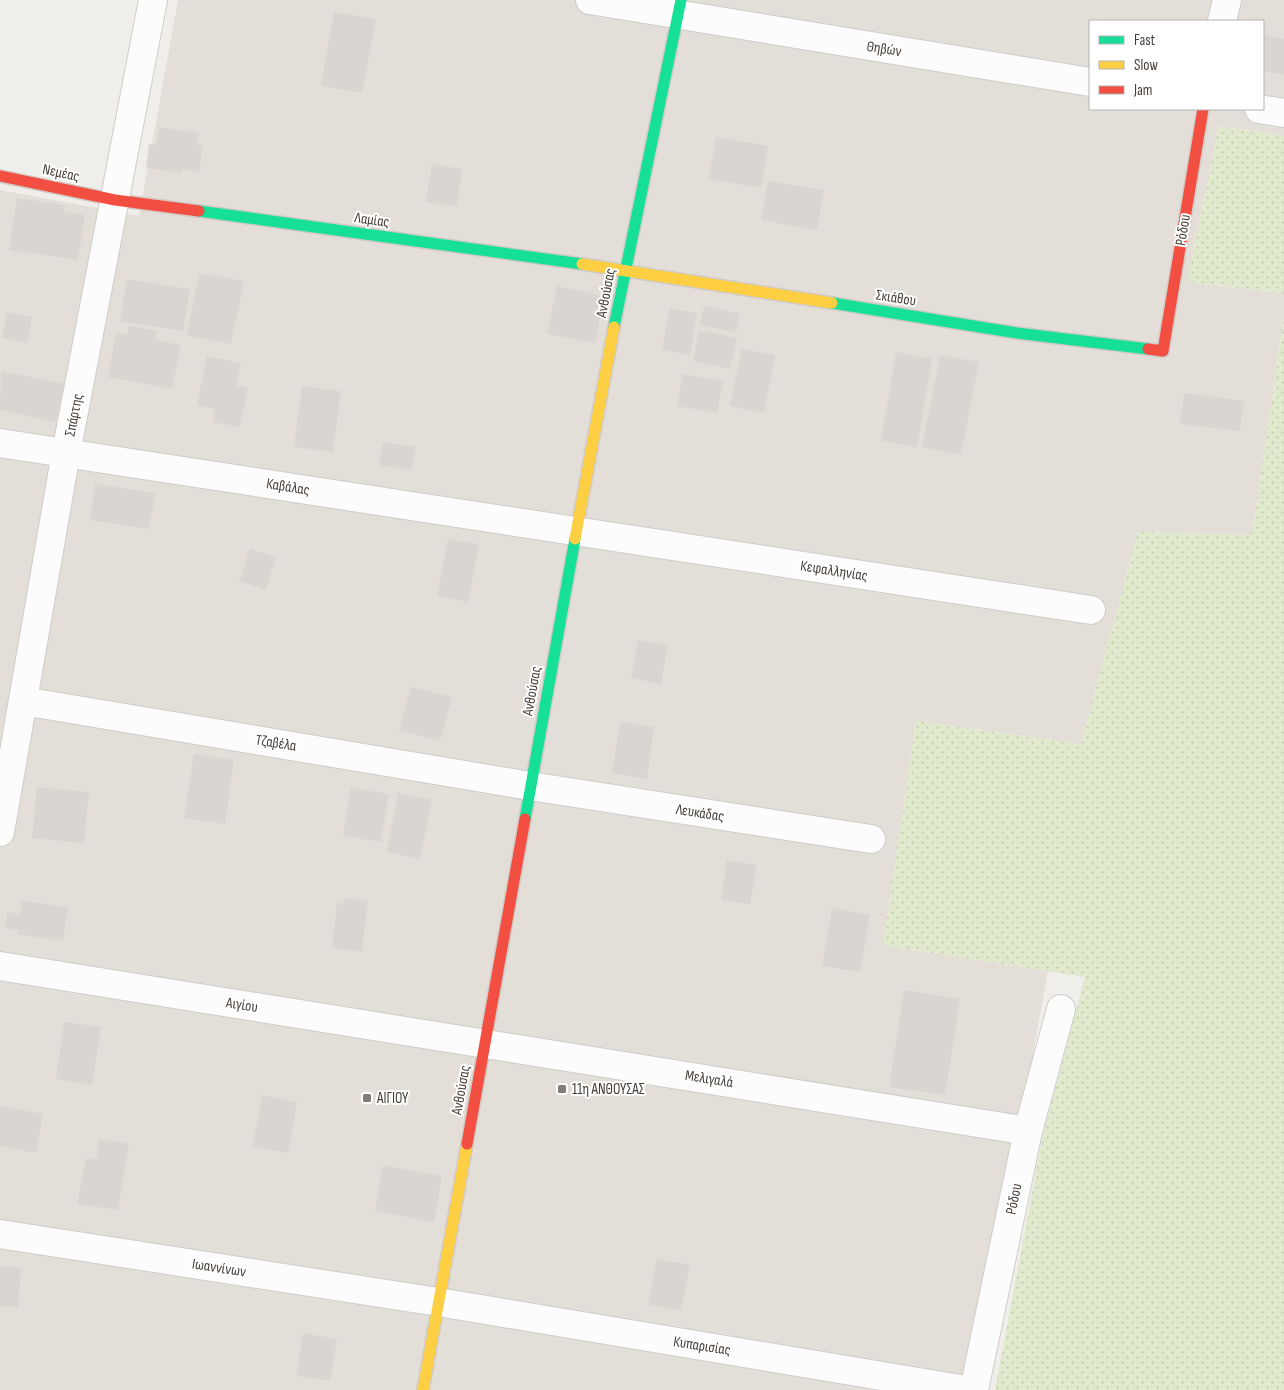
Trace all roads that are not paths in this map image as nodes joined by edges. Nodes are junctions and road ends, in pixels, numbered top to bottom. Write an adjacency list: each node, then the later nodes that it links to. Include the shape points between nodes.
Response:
1 (153, 0): 11 (street, Σπάρτης)
2 (590, 0): 4 (street, Θηβών)
3 (1227, 0): 5 (street)
4 (679, 8): 6 (street, Θηβών); 12 (street, Ανθούσας)
5 (1222, 20)
6 (1089, 82)
7 (1203, 110): 13 (street, Ρόδου)
8 (1264, 110): 9 (street)
9 (1284, 113)
10 (0, 176): 11 (street, Νεμέας)
11 (115, 200): 12 (street, Λαμίας); 15 (street, Σπάρτης)
12 (625, 270): 13 (street, Σκιάθου, via 1017,333); 16 (street, Ανθούσας)
13 (1163, 350)
14 (0, 442): 15 (street, Καβάλας)
15 (66, 453): 16 (street, Καβάλας); 18 (street, Σπάρτης)
16 (576, 532): 17 (street, Κεφαλληνίας); 19 (street, Ανθούσας)
17 (1091, 610)
18 (23, 701): 19 (street, Τζαβέλα); 20 (street, Σπάρτης)
19 (530, 786): 21 (street, Λευκάδας); 24 (street, Ανθούσας)
20 (0, 832)
21 (871, 839)
22 (0, 966): 24 (street, Αιγίου)
23 (1061, 1009): 25 (street, Ρόδου)
24 (484, 1044): 25 (street, Μελιγαλά); 27 (street, Ανθούσας)
25 (1028, 1131): 30 (street, Ρόδου)
26 (0, 1234): 27 (street, Ιωαννίνων)
27 (438, 1302): 28 (street, Ανθούσας); 29 (street, Κυπαρισίας)
28 (423, 1390)
29 (966, 1390)
30 (974, 1390)

